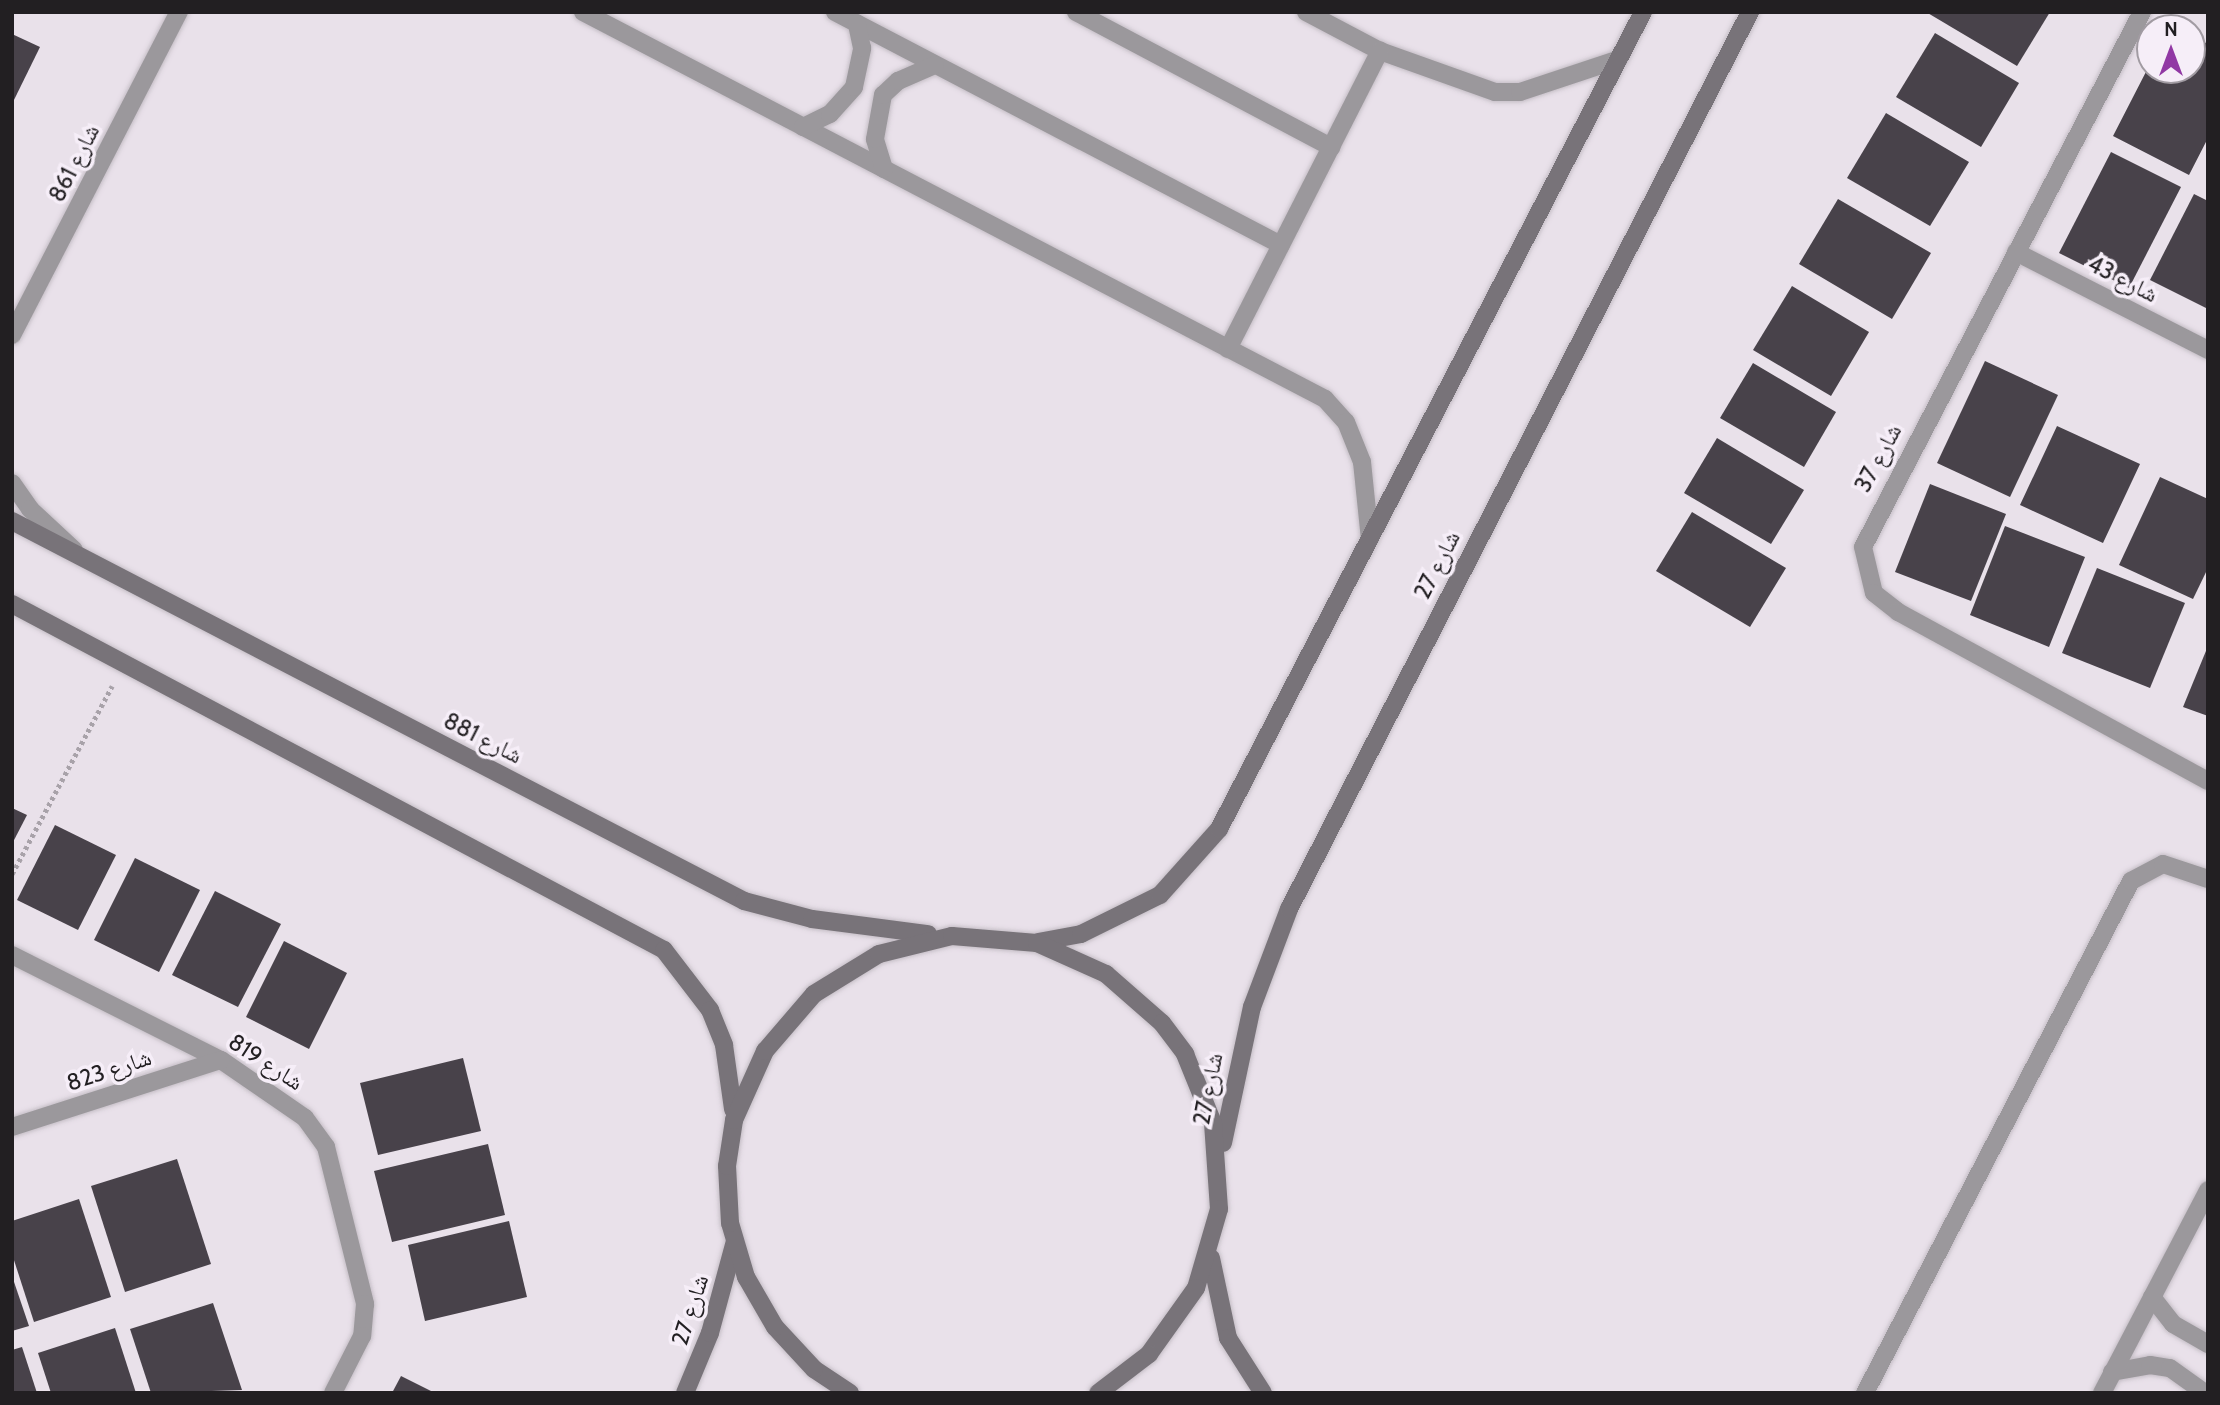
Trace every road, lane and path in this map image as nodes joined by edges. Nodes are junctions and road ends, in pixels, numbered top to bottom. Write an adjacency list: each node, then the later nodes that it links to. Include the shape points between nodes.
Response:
1 (180, 12): 18 (street, شارع 861)
2 (583, 12): 13 (street)
3 (835, 12): 9 (street)
4 (1076, 12): 14 (street)
5 (1306, 12): 10 (street)
6 (1643, 12): 11 (main road)
7 (1750, 12): 36 (main road, شارع 27, via 1289,909 1252,1007)
8 (2142, 12): 17 (street, شارع 37)
9 (857, 24): 12 (street); 13 (street, via 862,48 854,87 830,114)
10 (1380, 51): 11 (street, via 1495,92 1520,92); 14 (street)
11 (1619, 60): 23 (main road)
12 (935, 65): 15 (street, via 883,95 875,139); 16 (street)
13 (803, 127): 15 (street)
14 (1331, 147): 16 (street)
15 (884, 169): 19 (street)
16 (1281, 245): 19 (street)
17 (2016, 252): 20 (street, شارع 43); 27 (street, شارع 37, via 1875,515 1863,547 1866,575 1874,593 1898,612)
18 (12, 335)
19 (1228, 349): 23 (street, via 1325,399 1346,422 1362,462)
20 (2208, 350)
21 (12, 483): 24 (street, via 30,509)
22 (12, 521): 24 (main road, شارع 881)
23 (1370, 539): 31 (main road, via 1219,829 1192,865 1122,918)
24 (84, 559): 30 (main road, شارع 881, via 744,901 882,931)
25 (12, 604): 26 (main road)
26 (124, 663): 28 (path); 34 (main road, via 664,950 703,999 724,1045)
27 (2208, 781)
28 (12, 874)
29 (2208, 879): 48 (street, via 2164,864 2131,881)
30 (952, 936): 31 (main road, شارع 881); 34 (main road, via 879,954 814,994 765,1051)
31 (1037, 943): 36 (main road, via 1106,974 1163,1023 1202,1087)
32 (12, 955): 33 (street, شارع 819)
33 (221, 1060): 35 (street, شارع 823); 43 (street, شارع 819, via 269,1088 326,1147 365,1311 362,1336)
34 (734, 1120): 38 (main road, via 727,1166)
35 (12, 1127)
36 (1220, 1160): 39 (main road)
37 (2208, 1190): 40 (street)
38 (735, 1241): 44 (main road, شارع 27, via 710,1333); 45 (main road, via 746,1277 775,1327 814,1369)
39 (1211, 1249): 46 (main road, via 1175,1323 1149,1354); 47 (main road, via 1228,1338)
40 (2151, 1297): 41 (street, via 2173,1324); 42 (street)
41 (2208, 1344)
42 (2112, 1372): 49 (street); 50 (street, via 2150,1364 2170,1368)
43 (333, 1393)
44 (685, 1393)
45 (850, 1393)
46 (1097, 1393)
47 (1263, 1393)
48 (1865, 1393)
49 (2102, 1393)
50 (2205, 1393)

